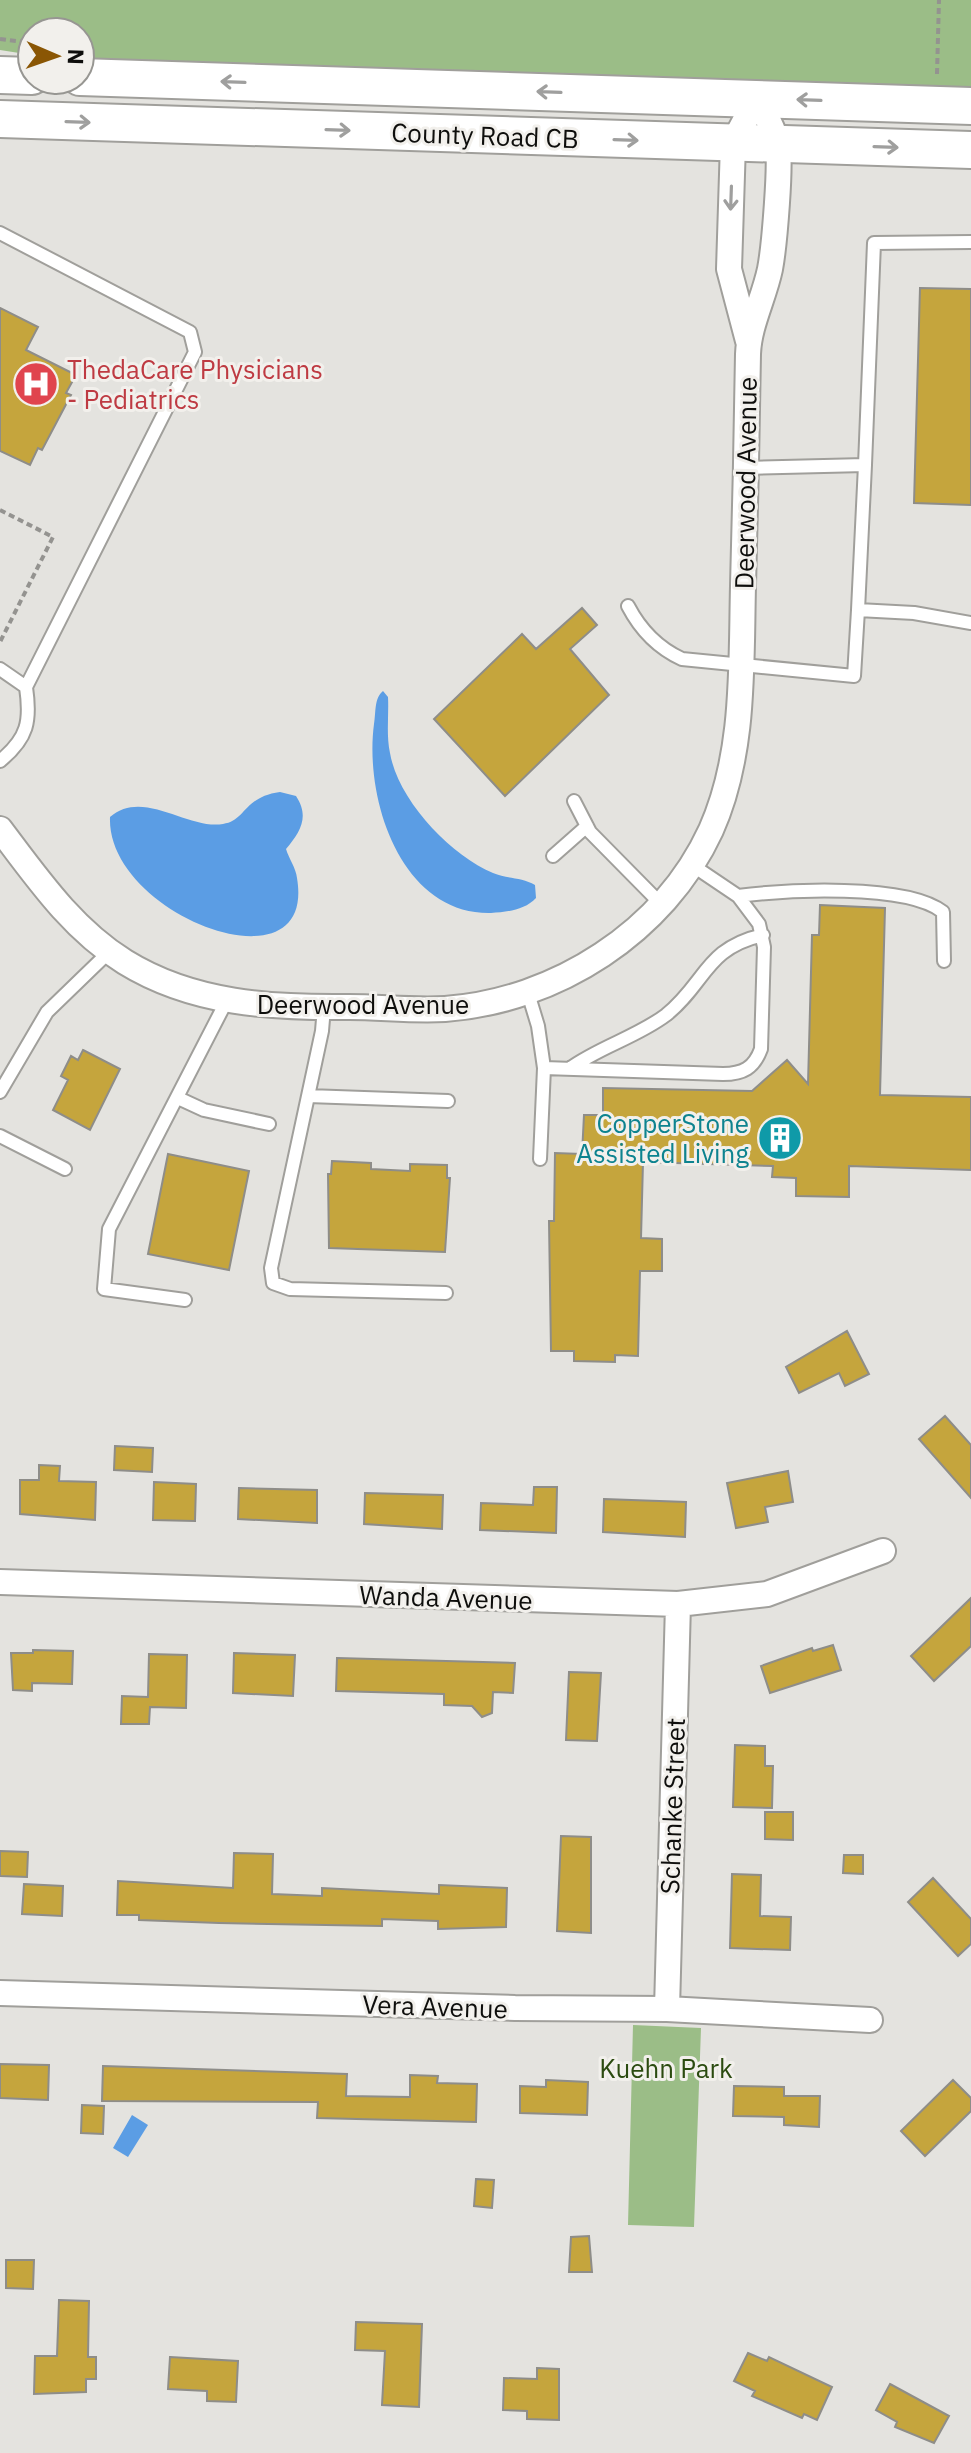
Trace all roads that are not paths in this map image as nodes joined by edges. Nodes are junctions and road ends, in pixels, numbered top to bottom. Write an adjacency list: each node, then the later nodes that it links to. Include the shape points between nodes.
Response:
1 (96, 77): 2 (main road, County Road CB, one-way to 1)
2 (757, 98): 3 (main road, County Road CB, one-way to 2); 5 (street, Deerwood Avenue); 6 (street, Deerwood Avenue)
3 (971, 106)
4 (0, 119): 5 (main road, County Road CB, one-way to 5)
5 (733, 143): 6 (main road, County Road CB); 10 (street, Deerwood Avenue, one-way to 10, via 729,269)
6 (778, 144): 7 (main road, County Road CB, one-way to 7); 10 (street, Deerwood Avenue, via 771,268)
7 (971, 150)
8 (0, 233): 18 (lane, via 190,332 195,352)
9 (971, 242): 11 (lane, via 874,243)
10 (748, 341): 12 (street, Deerwood Avenue)
11 (865, 465): 12 (lane); 14 (lane)
12 (746, 468): 16 (street, Deerwood Avenue)
13 (628, 606): 16 (lane, via 666,652 699,663)
14 (858, 610): 15 (lane); 16 (lane, via 854,676)
15 (971, 623)
16 (741, 666): 24 (street, Deerwood Avenue, via 727,786)
17 (0, 669): 18 (lane)
18 (26, 687): 19 (lane, via 30,723 21,741)
19 (0, 761)
20 (574, 801): 21 (lane)
21 (587, 826): 23 (lane); 26 (lane)
22 (0, 829): 28 (street, Deerwood Avenue, via 66,914)
23 (553, 856)
24 (692, 865): 25 (lane); 26 (street, Deerwood Avenue)
25 (738, 896): 27 (lane); 29 (lane, via 889,894 921,899 943,912)
26 (662, 905): 30 (street, Deerwood Avenue, via 606,952)
27 (763, 935): 34 (lane, via 731,944 665,1016); 34 (lane, via 761,1049 747,1070 723,1074)
28 (110, 951): 31 (street, Deerwood Avenue, via 164,982); 35 (lane, via 47,1012)
29 (944, 961)
30 (528, 993): 32 (street, Deerwood Avenue, via 443,1009); 33 (lane)
31 (227, 1000): 32 (street, Deerwood Avenue); 37 (lane)
32 (324, 1007): 36 (lane)
33 (544, 1068): 34 (lane); 41 (lane)
34 (569, 1069)
35 (0, 1092)
36 (308, 1096): 38 (lane); 43 (lane, via 271,1268 273,1283 290,1289)
37 (178, 1098): 39 (lane, via 204,1110); 44 (lane, via 109,1229 104,1289)
38 (448, 1101)
39 (269, 1124)
40 (0, 1136): 42 (lane)
41 (540, 1159)
42 (65, 1169)
43 (446, 1293)
44 (185, 1300)
45 (883, 1551): 47 (street, Wanda Avenue, via 767,1594)
46 (0, 1582): 47 (street, Wanda Avenue)
47 (678, 1604): 49 (street, Schanke Street)
48 (0, 1993): 49 (street, Vera Avenue)
49 (667, 2009): 50 (street, Vera Avenue)
50 (870, 2020)

